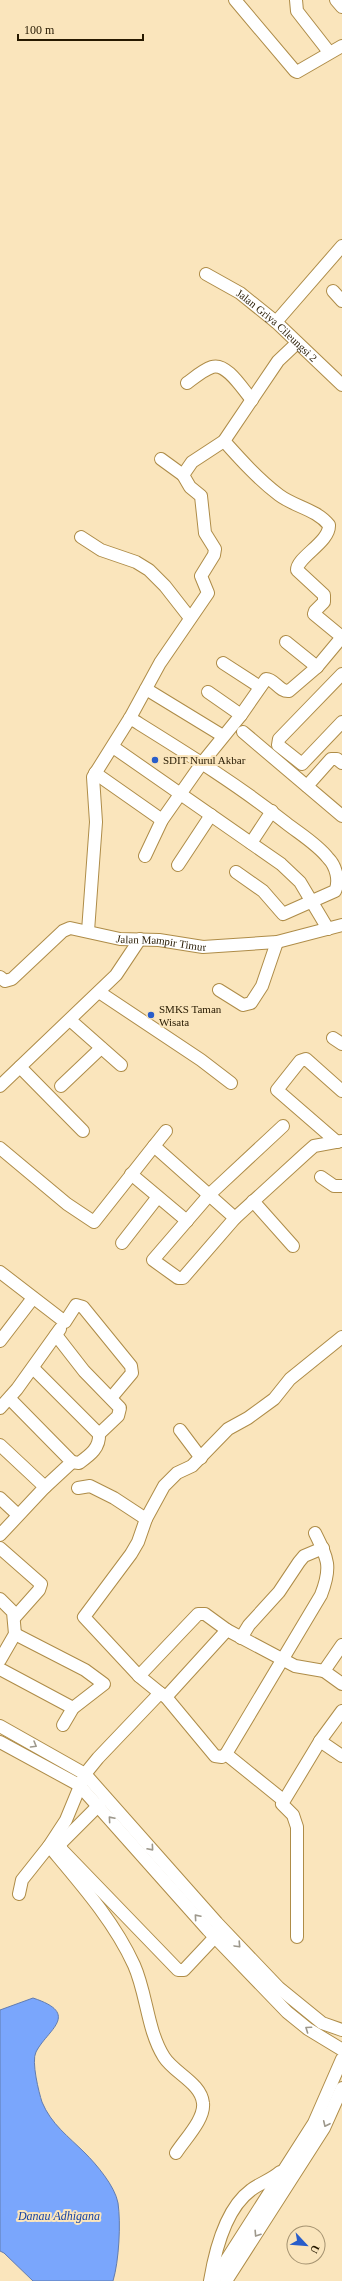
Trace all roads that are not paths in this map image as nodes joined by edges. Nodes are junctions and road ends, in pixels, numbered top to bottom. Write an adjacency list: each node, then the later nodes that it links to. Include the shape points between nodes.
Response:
1 (235, 0): 6 (street, via 295,71)
2 (297, 0): 6 (street, via 297,11)
3 (336, 0): 4 (street)
4 (342, 7)
5 (342, 46): 6 (street)
6 (329, 52)
7 (342, 246): 11 (street)
8 (206, 274): 11 (street, Jalan Griya Cileungsi 2, via 240,293)
9 (333, 291): 10 (street)
10 (342, 301)
11 (276, 322): 12 (street, Jalan Griya Cileungsi 2)
12 (297, 343): 14 (street, Jalan Griya Cileungsi 2); 15 (street, via 278,361)
13 (187, 383): 15 (street, via 210,368 219,367 227,371)
14 (342, 385)
15 (252, 400): 16 (street)
16 (224, 440): 18 (street, via 192,462); 21 (street, via 250,470 280,496 315,513 330,526 329,531 299,564 297,570 324,595 324,602 314,614)
17 (161, 459): 18 (street)
18 (183, 475): 20 (street, via 190,488 201,496 205,534 215,549 201,576 208,593)
19 (81, 536): 20 (street, via 100,550 136,562 149,570)
20 (190, 618): 27 (street)
21 (342, 637): 24 (street)
22 (286, 642): 24 (street)
23 (223, 663): 26 (street)
24 (317, 667): 26 (street, via 288,691 283,691 267,678)
25 (342, 674): 31 (street, via 279,739 278,746 302,764)
26 (260, 687): 29 (street)
27 (146, 689): 30 (street); 33 (street)
28 (208, 692): 29 (street)
29 (241, 715): 33 (street)
30 (130, 718): 34 (street); 35 (street)
31 (342, 722)
32 (243, 732): 38 (street)
33 (223, 736): 35 (street)
34 (113, 746): 37 (street); 39 (street)
35 (202, 762): 39 (street); 40 (street)
36 (342, 763): 38 (street, via 337,759 331,760)
37 (95, 773): 43 (street); 51 (street, via 92,781 96,822)
38 (307, 786): 42 (street)
39 (181, 794): 41 (street); 43 (street)
40 (272, 811): 44 (street); 48 (street, via 329,858 338,878 335,891)
41 (211, 815): 44 (street); 46 (street)
42 (342, 816)
43 (162, 820): 45 (street)
44 (251, 843): 48 (street, via 281,864 300,882)
45 (145, 856)
46 (178, 865)
47 (236, 872): 48 (street, via 263,891 283,914)
48 (311, 900): 50 (street)
49 (342, 925): 50 (street, Jalan Mampir Timur)
50 (328, 929): 53 (street, Jalan Mampir Timur)
51 (88, 931): 52 (street, Jalan Mampir Timur, via 120,939); 54 (street, Jalan Mampir Timur, via 70,928 62,931 12,979 5,981)
52 (140, 939): 53 (street, Jalan Mampir Timur, via 203,947); 56 (street, via 116,975)
53 (277, 942): 55 (street, via 262,986 251,1004 244,1005)
54 (0, 977)
55 (219, 990)
56 (99, 992): 57 (street); 61 (street)
57 (70, 1020): 58 (street); 60 (street)
58 (101, 1048): 59 (street); 63 (street)
59 (121, 1066)
60 (20, 1067): 62 (street); 67 (street)
61 (231, 1083)
62 (0, 1086)
63 (61, 1086)
64 (342, 1091): 68 (street, via 306,1059 300,1061 277,1090)
65 (283, 1126): 74 (street)
66 (166, 1130): 69 (street)
67 (83, 1131)
68 (339, 1141): 76 (street, via 314,1146)
69 (154, 1146): 71 (street); 74 (street)
70 (0, 1148): 71 (street, via 67,1204 94,1222)
71 (131, 1174): 75 (street)
72 (321, 1177): 73 (street, via 334,1186)
73 (342, 1186)
74 (210, 1194): 77 (street); 78 (street)
75 (157, 1198): 78 (street); 79 (street)
76 (253, 1201): 77 (street); 80 (street)
77 (235, 1218): 78 (street, via 181,1279 153,1260)
78 (187, 1221)
79 (122, 1243)
80 (293, 1246)
81 (0, 1272): 82 (street)
82 (34, 1298): 83 (street); 86 (street)
83 (66, 1322): 84 (street); 88 (street, via 76,1305 80,1304 131,1366 132,1373)
84 (56, 1335): 87 (street); 88 (street, via 79,1365)
85 (342, 1337): 94 (street, via 290,1379 274,1399 228,1429)
86 (0, 1341)
87 (33, 1368): 89 (street); 92 (street)
88 (111, 1398): 92 (street, via 121,1412)
89 (10, 1399): 90 (street); 95 (street)
90 (0, 1408)
91 (180, 1430): 94 (street)
92 (99, 1434): 95 (street, via 97,1448 79,1463)
93 (0, 1445): 96 (street)
94 (200, 1458): 100 (street, via 192,1466 177,1473 164,1486)
95 (72, 1462): 96 (street)
96 (45, 1487): 99 (street)
97 (78, 1488): 100 (street, via 90,1486)
98 (0, 1498): 99 (street)
99 (18, 1515): 102 (street)
100 (146, 1519): 114 (street, via 131,1554 84,1617)
101 (315, 1532): 104 (street)
102 (0, 1535)
103 (0, 1548): 106 (street, via 41,1584 39,1590)
104 (323, 1548): 109 (street, via 304,1556 279,1592); 112 (street, via 329,1566 328,1577 321,1595)
105 (0, 1599): 106 (street, via 10,1608)
106 (14, 1617): 108 (street)
107 (227, 1630): 109 (street); 114 (street, via 205,1614 198,1614); 116 (street)
108 (15, 1634): 111 (street); 117 (street, via 85,1670 104,1684)
109 (241, 1638): 112 (street)
110 (342, 1645): 113 (street)
111 (0, 1660): 117 (street)
112 (283, 1660): 113 (street, via 294,1666); 123 (street)
113 (324, 1671): 115 (street)
114 (139, 1676): 116 (street)
115 (342, 1684)
116 (163, 1695): 123 (street, via 215,1756 222,1757); 125 (street)
117 (73, 1708): 119 (street)
118 (342, 1711): 121 (street)
119 (63, 1725)
120 (0, 1726): 125 (street, one-way to 125)
121 (320, 1741): 124 (street); 127 (street)
122 (0, 1742): 126 (street)
123 (226, 1754): 127 (street)
124 (342, 1756)
125 (85, 1774): 126 (street); 131 (street, one-way to 131)
126 (79, 1786): 128 (street); 129 (street, via 66,1820)
127 (283, 1800): 132 (street, via 282,1806 293,1816 296,1827)
128 (99, 1806): 131 (street, one-way to 128); 131 (street, via 63,1841 60,1845 62,1850 178,1970 184,1970)
129 (49, 1846): 130 (street, via 22,1880); 136 (street, via 98,1906 134,1965 154,2035 165,2059 198,2090 202,2097 200,2116)
130 (19, 1894)
131 (214, 1930): 133 (street, one-way to 133, via 300,2007 322,2023); 134 (street, one-way to 131, via 308,2029 288,2012)
132 (297, 1937)
133 (342, 2030)
134 (342, 2050): 137 (street, via 314,2123)
135 (342, 2088): 137 (street, one-way to 137, via 324,2128)
136 (176, 2153)
137 (291, 2170): 138 (street); 138 (street, via 250,2191 241,2201 222,2233 215,2254); 139 (street, one-way to 139)
138 (212, 2281)
139 (226, 2281)

